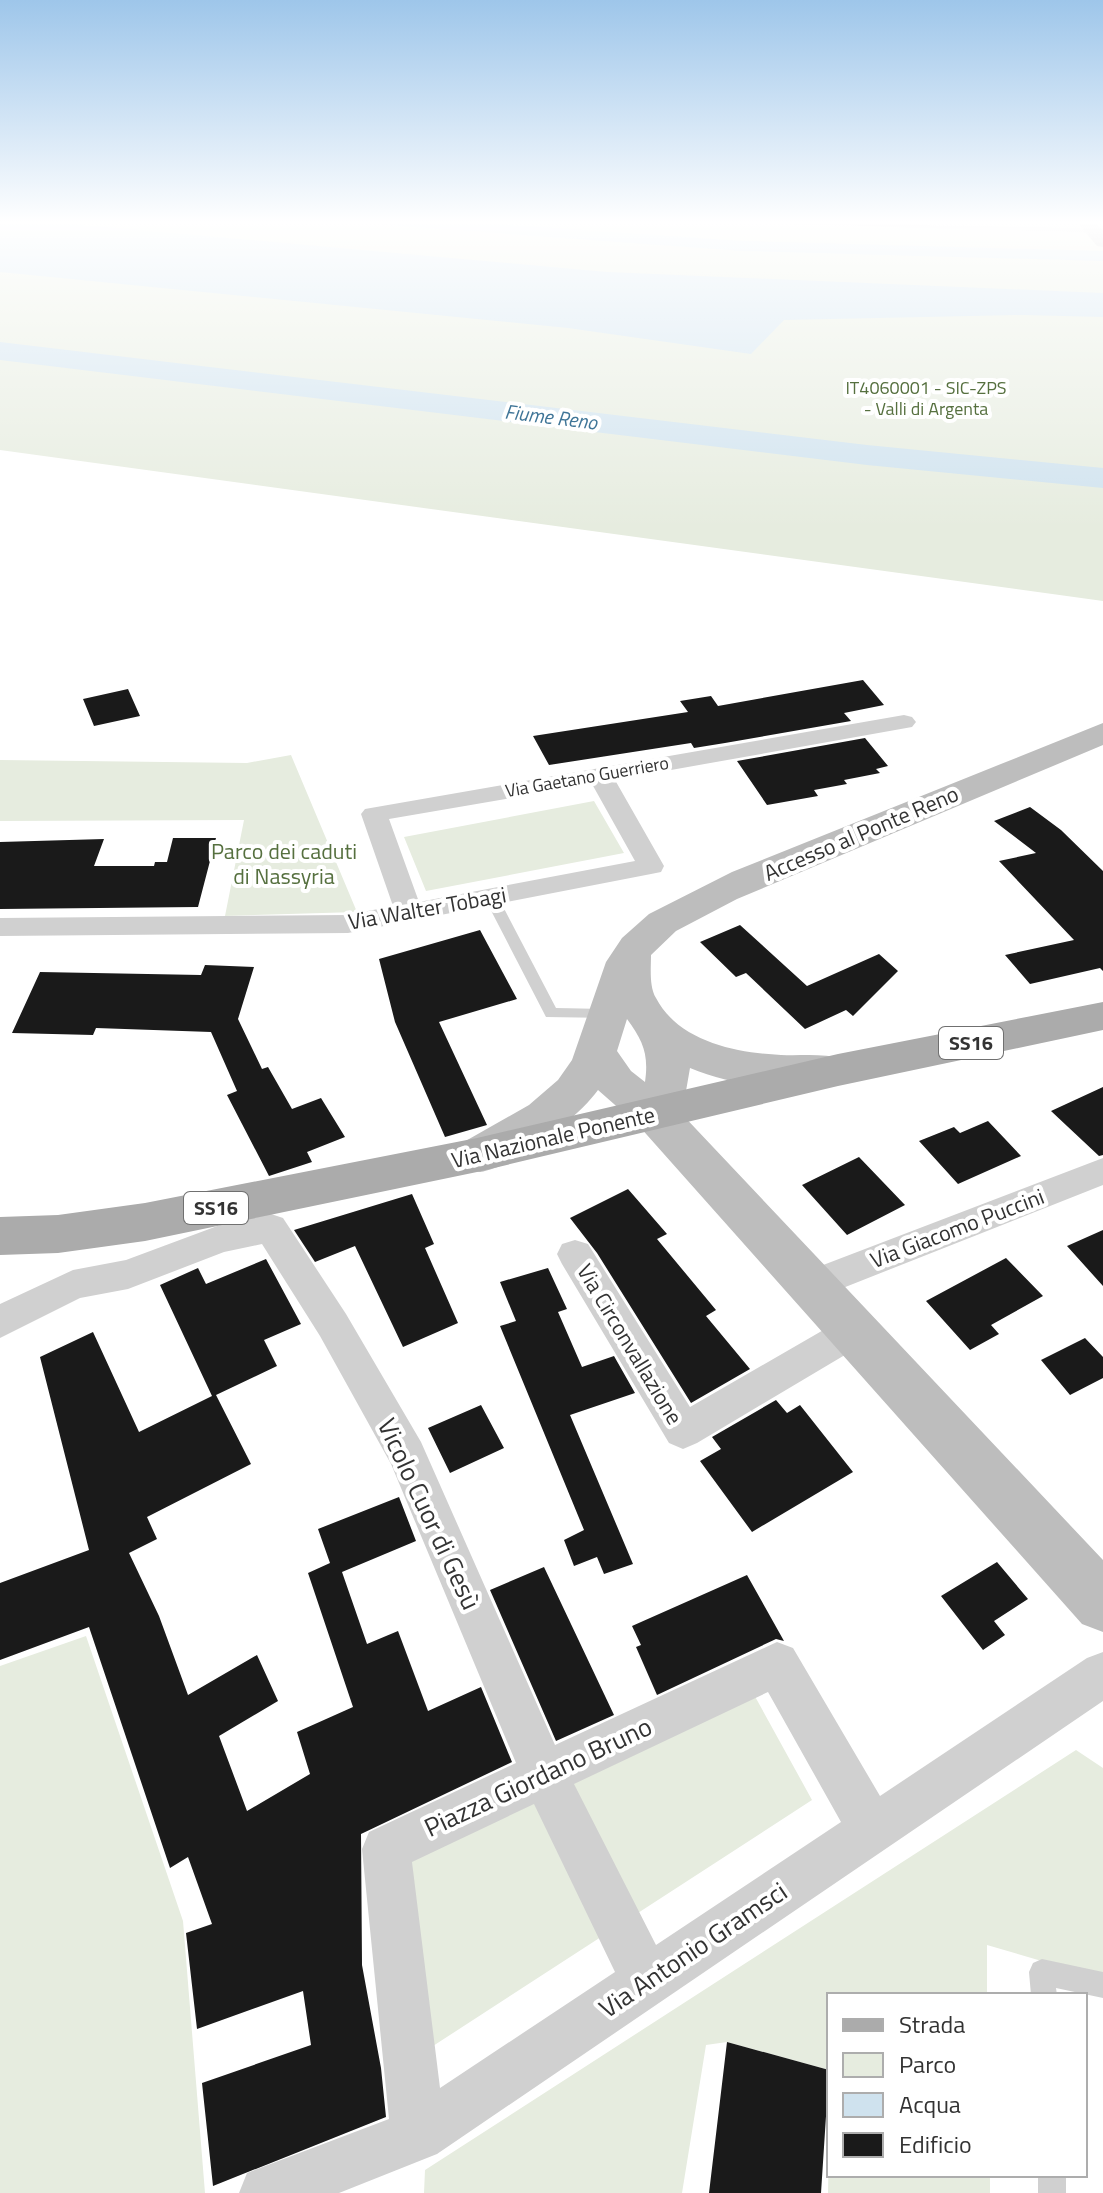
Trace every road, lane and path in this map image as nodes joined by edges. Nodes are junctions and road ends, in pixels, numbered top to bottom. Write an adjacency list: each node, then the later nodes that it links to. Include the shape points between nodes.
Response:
1 (904, 722): 3 (street, Via Gaetano Guerriero)
2 (1103, 733): 7 (main road, Accesso al Ponte Reno, via 748,880 678,914 648,934)
3 (600, 775): 4 (street, Via Walter Tobagi, via 651,866); 5 (street, Via Gaetano Guerriero, via 374,814)
4 (491, 897): 5 (street, Via Walter Tobagi); 10 (lane, via 551,1013)
5 (409, 913): 6 (street, Via Walter Tobagi, via 348,924)
6 (0, 927)
7 (631, 954): 9 (main road, via 633,994); 10 (main road, Accesso al Ponte Reno)
8 (1103, 1016): 11 (main road, Via Nazionale Ponente / SS16)
9 (659, 1029): 11 (main road, via 695,1053 732,1065); 12 (main road, via 670,1068)
10 (601, 1033): 12 (main road, via 616,1082); 13 (main road, Accesso al Ponte Reno, via 593,1062 551,1113)
11 (838, 1070): 12 (main road, Via Nazionale Ponente / SS16)
12 (655, 1114): 13 (main road, Via Nazionale Ponente / SS16); 17 (main road)
13 (477, 1155): 15 (main road, Via Nazionale Ponente / SS16, via 145,1222)
14 (1103, 1171): 17 (street, Via Giacomo Puccini)
15 (13, 1240)
16 (575, 1254): 19 (street, Via Circonvallazione, via 683,1431)
17 (810, 1286): 19 (main road)
18 (0, 1322): 22 (street, Vicolo Cuor di Gesù, via 73,1285 128,1274 220,1239 271,1228 407,1455)
19 (852, 1332): 20 (main road)
20 (1103, 1603)
21 (1103, 1674): 23 (street, Via Antonio Gramsci)
22 (544, 1774): 23 (street, Piazza Giordano Bruno, via 777,1664); 24 (street); 27 (street, Piazza Giordano Bruno, via 386,1849)
23 (872, 1829): 24 (street, Via Antonio Gramsci)
24 (647, 1981): 27 (street, Via Antonio Gramsci)
25 (1103, 1985): 26 (lane, via 1042,1972)
26 (1044, 1993)
27 (418, 2135): 28 (street, Via Antonio Gramsci)
28 (267, 2193)

